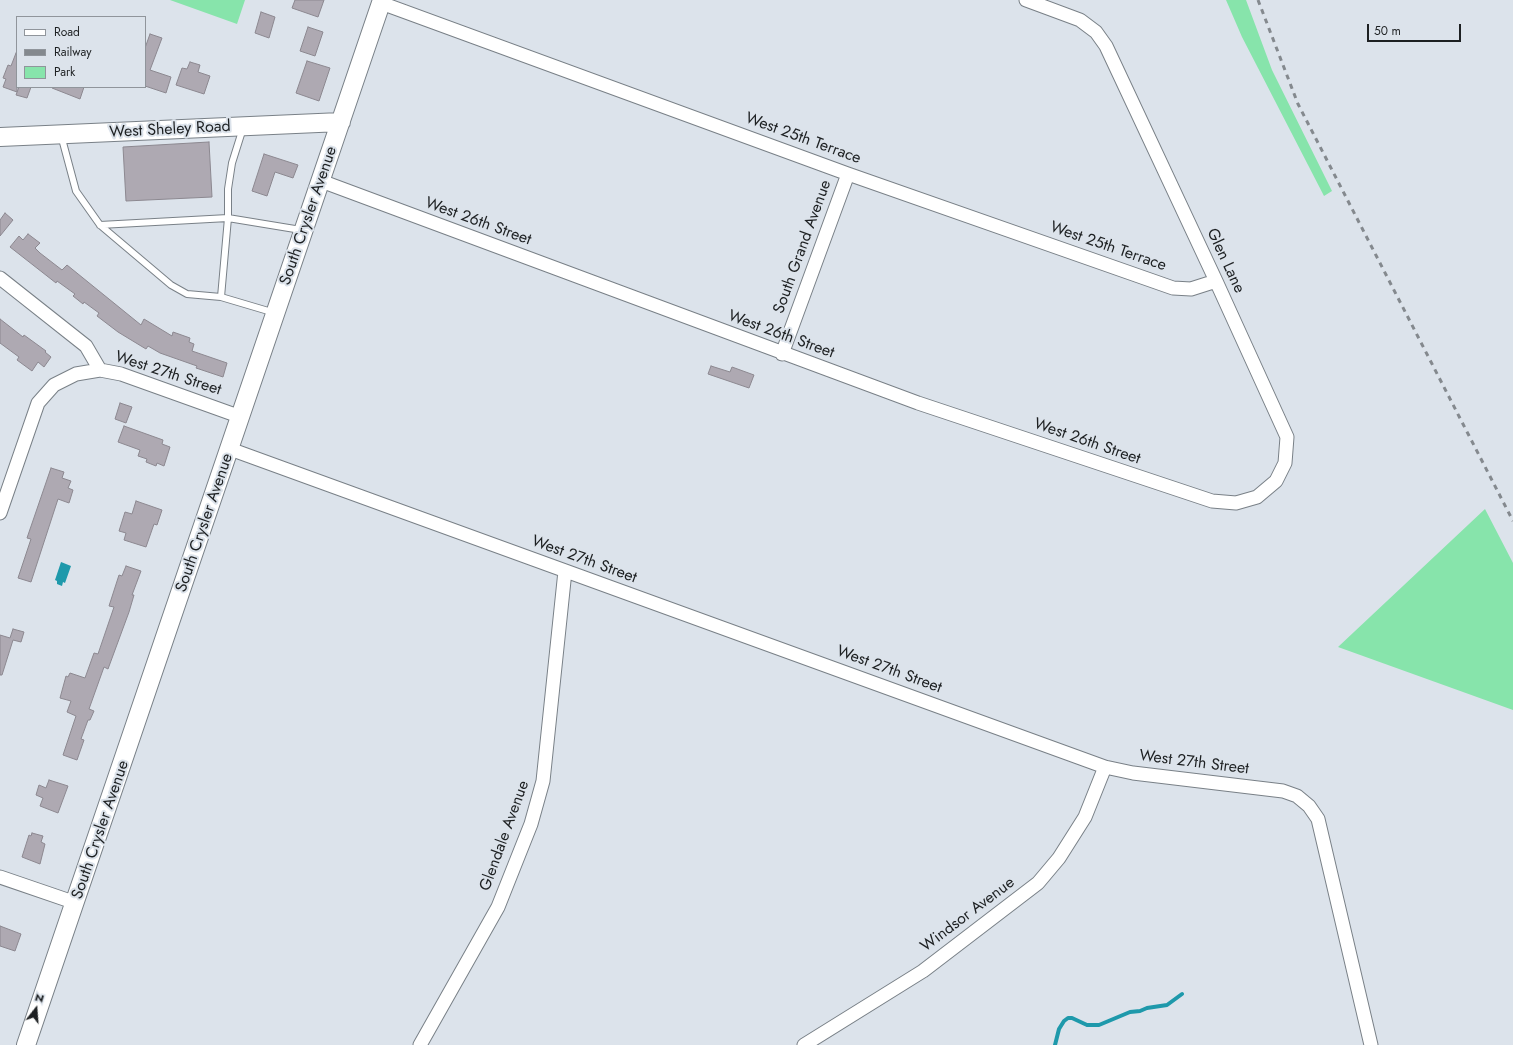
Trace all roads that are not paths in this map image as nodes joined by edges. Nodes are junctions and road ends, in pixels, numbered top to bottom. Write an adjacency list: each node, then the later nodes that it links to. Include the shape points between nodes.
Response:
1 (1026, 0): 13 (street, Glen Lane, via 1084,22 1096,32 1106,46)
2 (381, 1): 3 (main road, South Crysler Avenue); 7 (street, West 25th Terrace)
3 (341, 122): 4 (main road, West Sheley Road); 8 (main road, South Crysler Avenue)
4 (243, 126): 5 (main road, West Sheley Road); 9 (lane, via 232,163 228,189)
5 (61, 135): 6 (main road, West Sheley Road); 10 (lane, via 76,191)
6 (0, 137)
7 (848, 174): 13 (street, West 25th Terrace, via 1173,288 1191,289); 16 (street, South Grand Avenue)
8 (321, 181): 11 (main road, South Crysler Avenue); 16 (street, West 26th Street)
9 (228, 218): 10 (lane); 11 (lane); 14 (lane)
10 (100, 225): 14 (lane, via 171,285 187,294)
11 (304, 230): 15 (main road, South Crysler Avenue)
12 (0, 278): 17 (street, West 27th Street, via 86,346)
13 (1216, 281): 20 (street, Glen Lane, via 1287,438 1285,463 1276,481 1256,497)
14 (221, 297): 15 (lane)
15 (276, 313): 18 (main road, South Crysler Avenue)
16 (782, 354): 20 (street, West 26th Street, via 918,403 1212,501)
17 (100, 370): 18 (street, West 27th Street, via 121,374); 21 (street, via 76,374 54,385 38,403)
18 (241, 417): 19 (main road, South Crysler Avenue)
19 (230, 449): 22 (street, West 27th Street); 25 (main road, South Crysler Avenue)
20 (1236, 503)
21 (0, 513)
22 (565, 571): 23 (street, West 27th Street); 27 (street, Glendale Avenue, via 543,781 531,824 498,907)
23 (1105, 767): 28 (street, Windsor Avenue, via 1085,817 1059,858 1038,883 923,971); 29 (street, West 27th Street, via 1133,773 1283,790 1297,796 1309,806 1318,819)
24 (0, 877): 25 (street)
25 (76, 903): 26 (main road, South Crysler Avenue)
26 (26, 1045)
27 (420, 1045)
28 (804, 1045)
29 (1371, 1045)

